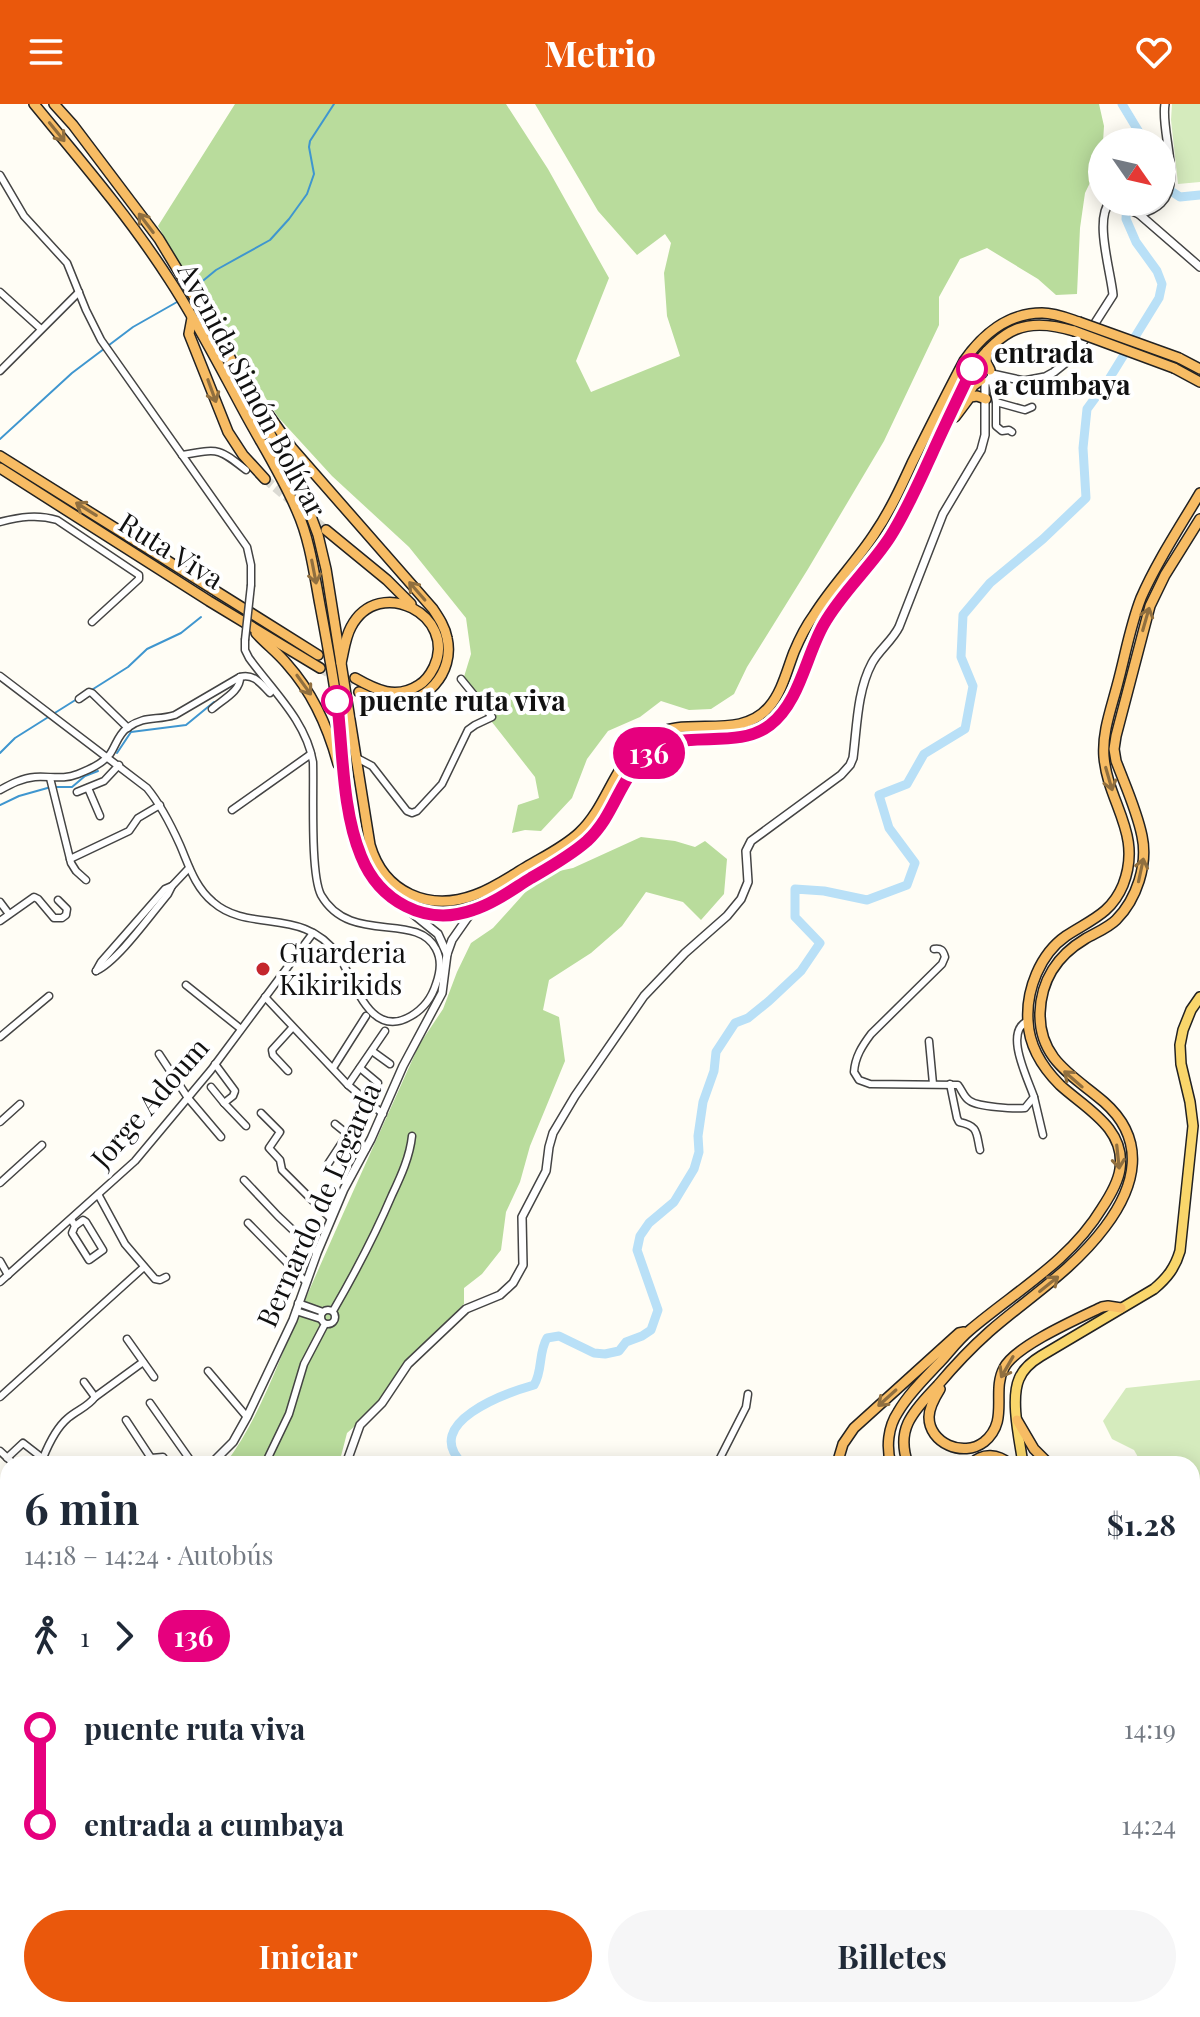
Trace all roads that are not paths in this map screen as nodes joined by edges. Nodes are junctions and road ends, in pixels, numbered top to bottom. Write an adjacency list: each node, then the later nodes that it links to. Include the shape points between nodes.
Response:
1 (34, 104): 11 (highway, Avenida Simón Bolívar, one-way to 11, via 137,233)
2 (54, 104): 21 (highway, Avenida Simón Bolívar, one-way to 2, via 159,239)
3 (1165, 104): 4 (street)
4 (1165, 128)
5 (0, 175): 10 (street, via 24,216 63,257)
6 (1105, 216): 20 (street, via 1113,295 1074,356 1035,380)
7 (1140, 216): 8 (street)
8 (1200, 267)
9 (0, 292): 13 (street)
10 (79, 292): 13 (street); 28 (street, via 101,340)
11 (192, 318): 32 (highway, one-way to 32, via 189,334 228,432); 56 (highway, Avenida Simón Bolívar, one-way to 56, via 297,510 326,633)
12 (1077, 326): 14 (highway, Avenida Simón Bolívar, via 1028,326); 17 (highway, Avenida Simón Bolívar, bridge); 54 (highway, Avenida Simón Bolívar, via 1055,315 1024,316 997,327 976,344 875,533 813,616 772,704 743,724 684,727 654,734 639,744 591,819 562,846 463,899 407,893 386,878 374,860)
13 (41, 329): 16 (street)
14 (987, 349): 20 (highway); 27 (highway, Avenida Simón Bolívar)
15 (0, 356): 16 (street)
16 (8, 363): 19 (street)
17 (1176, 363): 18 (highway, Avenida Simón Bolívar); 22 (highway, Avenida Simón Bolívar)
18 (1197, 364)
19 (0, 371)
20 (988, 377): 23 (street); 25 (highway, via 968,392)
21 (243, 381): 41 (highway, Avenida Simón Bolívar, via 318,535); 47 (highway, one-way to 21, via 399,703 429,691 446,666 442,623 292,448)
22 (1200, 382)
23 (991, 400): 24 (street, via 1025,410); 25 (highway, via 970,397); 26 (street, via 996,426); 160 (street, via 981,450 943,514 895,635 865,677 850,765 751,841 746,851 748,882 741,899 644,996 553,1133 546,1171 522,1217 523,1265 513,1283 500,1295 466,1309 408,1364 360,1425)
24 (1032, 407)
25 (955, 417): 27 (highway)
26 (1012, 432)
27 (938, 442): 70 (highway, Avenida Simón Bolívar, via 906,511 824,623 793,694 773,723 739,737 671,741 655,748 641,760 586,842)
28 (182, 455): 31 (street, via 220,451); 49 (street, bridge, via 247,547 251,585 245,650)
29 (0, 456): 40 (highway, Ruta Viva, one-way to 29)
30 (0, 468): 39 (highway, Ruta Viva)
31 (246, 470)
32 (265, 479)
33 (1200, 493): 83 (highway, one-way to 83, via 1140,601 1105,733 1107,776 1131,858 1124,884 1102,915 1063,938 1047,955 1032,987)
34 (1200, 519): 142 (highway, one-way to 34, via 1089,1247 1125,1195 1132,1173 1128,1136 1118,1116 1063,1070 1050,1052 1040,1014 1050,973 1064,953 1116,920 1140,880 1142,836 1116,761 1116,736 1150,606)
35 (0, 522): 38 (street, via 28,516 57,520 139,575)
36 (326, 530): 37 (highway)
37 (419, 611): 41 (highway, via 392,602 364,611 349,632); 45 (highway, via 429,621 439,648 427,679 400,693 386,693)
38 (92, 622)
39 (253, 627): 42 (highway, Ruta Viva); 56 (highway, one-way to 56, via 314,699)
40 (318, 655)
41 (340, 666): 54 (highway, Avenida Simón Bolívar)
42 (320, 668)
43 (0, 676): 53 (street)
44 (240, 677): 49 (street, via 254,677); 50 (street, via 238,688); 51 (street, via 175,715 150,717)
45 (355, 678)
46 (461, 679): 54 (street, via 492,717 468,730 442,784 417,811 407,811 372,766)
47 (359, 692)
48 (79, 699): 51 (street, via 92,693)
49 (285, 705): 52 (street)
50 (212, 709)
51 (128, 728): 53 (street)
52 (311, 754): 62 (street); 77 (street, via 315,867 321,894 338,914 354,922 423,935 434,945)
53 (107, 757): 55 (street); 57 (street)
54 (355, 757)
55 (119, 765): 58 (street); 61 (street)
56 (344, 782): 69 (highway, Avenida Simón Bolívar, via 369,875)
57 (51, 784): 59 (street, via 30,778); 64 (street)
58 (88, 788): 60 (street); 63 (street)
59 (0, 790)
60 (77, 792)
61 (160, 805): 64 (street, via 138,818 129,831); 65 (street)
62 (232, 810)
63 (100, 816)
64 (70, 859): 66 (street)
65 (189, 868): 73 (street); 74 (street, via 221,908)
66 (86, 880)
67 (58, 900): 71 (street, via 67,910 59,919 35,897)
68 (0, 904): 71 (street)
69 (402, 905): 70 (highway, Avenida Simón Bolívar, via 437,914); 76 (street, via 438,934)
70 (473, 910): 76 (street, Bernardo de Legarda)
71 (8, 915): 72 (street)
72 (0, 921)
73 (137, 925): 73 (street, via 101,962 96,971 108,964)
74 (313, 933): 77 (street, via 338,956 363,1004 391,1022 407,1019 426,1004); 80 (street, Jorge Adoum)
75 (934, 949): 97 (street, via 943,951 942,964 871,1034 854,1072 870,1084)
76 (447, 954): 77 (street, Bernardo de Legarda)
77 (443, 967): 106 (street, Bernardo de Legarda, via 442,993)
78 (186, 985): 85 (street)
79 (49, 996): 87 (street)
80 (265, 997): 84 (street); 85 (street, Jorge Adoum)
81 (1200, 997): 136 (main road, via 1180,1045 1193,1126 1180,1251 1168,1277)
82 (366, 1016): 93 (street)
83 (1028, 1021): 101 (street, via 1019,1026 1018,1046); 139 (highway, one-way to 139, via 1035,1051 1047,1071 1107,1126 1120,1154 1120,1169 1095,1220 1070,1249)
84 (292, 1028): 93 (street); 95 (street, via 272,1050)
85 (241, 1029): 91 (street, Jorge Adoum)
86 (385, 1031): 89 (street)
87 (0, 1037)
88 (929, 1041): 97 (street)
89 (372, 1051): 92 (street); 94 (street)
90 (159, 1054): 102 (street)
91 (215, 1064): 102 (street, Jorge Adoum); 103 (street, via 235,1091)
92 (390, 1064)
93 (333, 1068): 99 (street)
94 (360, 1068): 96 (street); 99 (street)
95 (288, 1071)
96 (378, 1083)
97 (933, 1084): 98 (street)
98 (950, 1084): 101 (street, via 978,1104 1020,1109); 116 (street, via 958,1121 975,1128)
99 (348, 1085): 106 (street)
100 (211, 1087): 103 (street)
101 (1034, 1097): 111 (street)
102 (188, 1098): 113 (street); 120 (street, Jorge Adoum)
103 (224, 1103): 109 (street)
104 (20, 1104): 107 (street)
105 (261, 1113): 121 (street, via 280,1132 269,1148 282,1170)
106 (383, 1114): 115 (street, Bernardo de Legarda)
107 (0, 1122)
108 (335, 1124): 110 (street)
109 (246, 1126)
110 (347, 1135): 115 (street); 117 (street)
111 (1043, 1135)
112 (412, 1136): 137 (street, via 380,1223)
113 (221, 1137)
114 (42, 1145): 119 (street)
115 (366, 1149): 121 (street, Bernardo de Legarda)
116 (980, 1150)
117 (328, 1164)
118 (244, 1180): 125 (street)
119 (0, 1183)
120 (99, 1196): 122 (street, Jorge Adoum); 129 (street)
121 (331, 1219): 125 (street, Bernardo de Legarda)
122 (73, 1222): 124 (street, via 86,1222); 127 (street, via 72,1233); 131 (street, Jorge Adoum)
123 (248, 1223): 134 (street)
124 (103, 1250): 126 (street); 127 (street)
125 (317, 1253): 134 (street, Bernardo de Legarda)
126 (107, 1258)
127 (89, 1260): 130 (street)
128 (0, 1261): 131 (street)
129 (144, 1267): 132 (street, via 158,1280); 147 (street)
130 (95, 1270)
131 (8, 1275): 133 (street, Jorge Adoum)
132 (166, 1277)
133 (0, 1282)
134 (306, 1282): 135 (street, Bernardo de Legarda)
135 (297, 1307): 138 (street); 150 (street, Bernardo de Legarda)
136 (1121, 1308): 142 (highway, one-way to 142, via 1092,1312 1010,1359 1001,1375 997,1423 975,1447 945,1444 930,1427 932,1402); 152 (main road, via 1024,1369 1016,1388)
137 (333, 1311): 138 (street, via 326,1310); 138 (street, via 334,1323)
138 (323, 1318): 159 (street)
139 (968, 1332): 162 (highway, one-way to 162, via 953,1338 854,1428); 163 (highway, via 897,1413 888,1438)
140 (127, 1339): 141 (street)
141 (143, 1362): 144 (street); 148 (street)
142 (953, 1367): 164 (highway, via 914,1412 904,1438)
143 (208, 1371): 150 (street)
144 (154, 1377)
145 (84, 1382): 148 (street)
146 (748, 1394): 161 (street)
147 (0, 1397)
148 (95, 1397): 155 (street, via 68,1418)
149 (150, 1403): 157 (street)
150 (247, 1417): 158 (street, Bernardo de Legarda)
151 (126, 1420): 156 (street)
152 (1017, 1420): 165 (main road); 166 (highway)
153 (9, 1456): 154 (street, via 23,1443)
154 (40, 1456)
155 (44, 1456)
156 (150, 1456)
157 (187, 1456)
158 (219, 1456)
159 (269, 1456)
160 (349, 1456)
161 (721, 1456)
162 (839, 1456)
163 (890, 1456)
164 (905, 1456)
165 (1022, 1456)
166 (1041, 1456)

